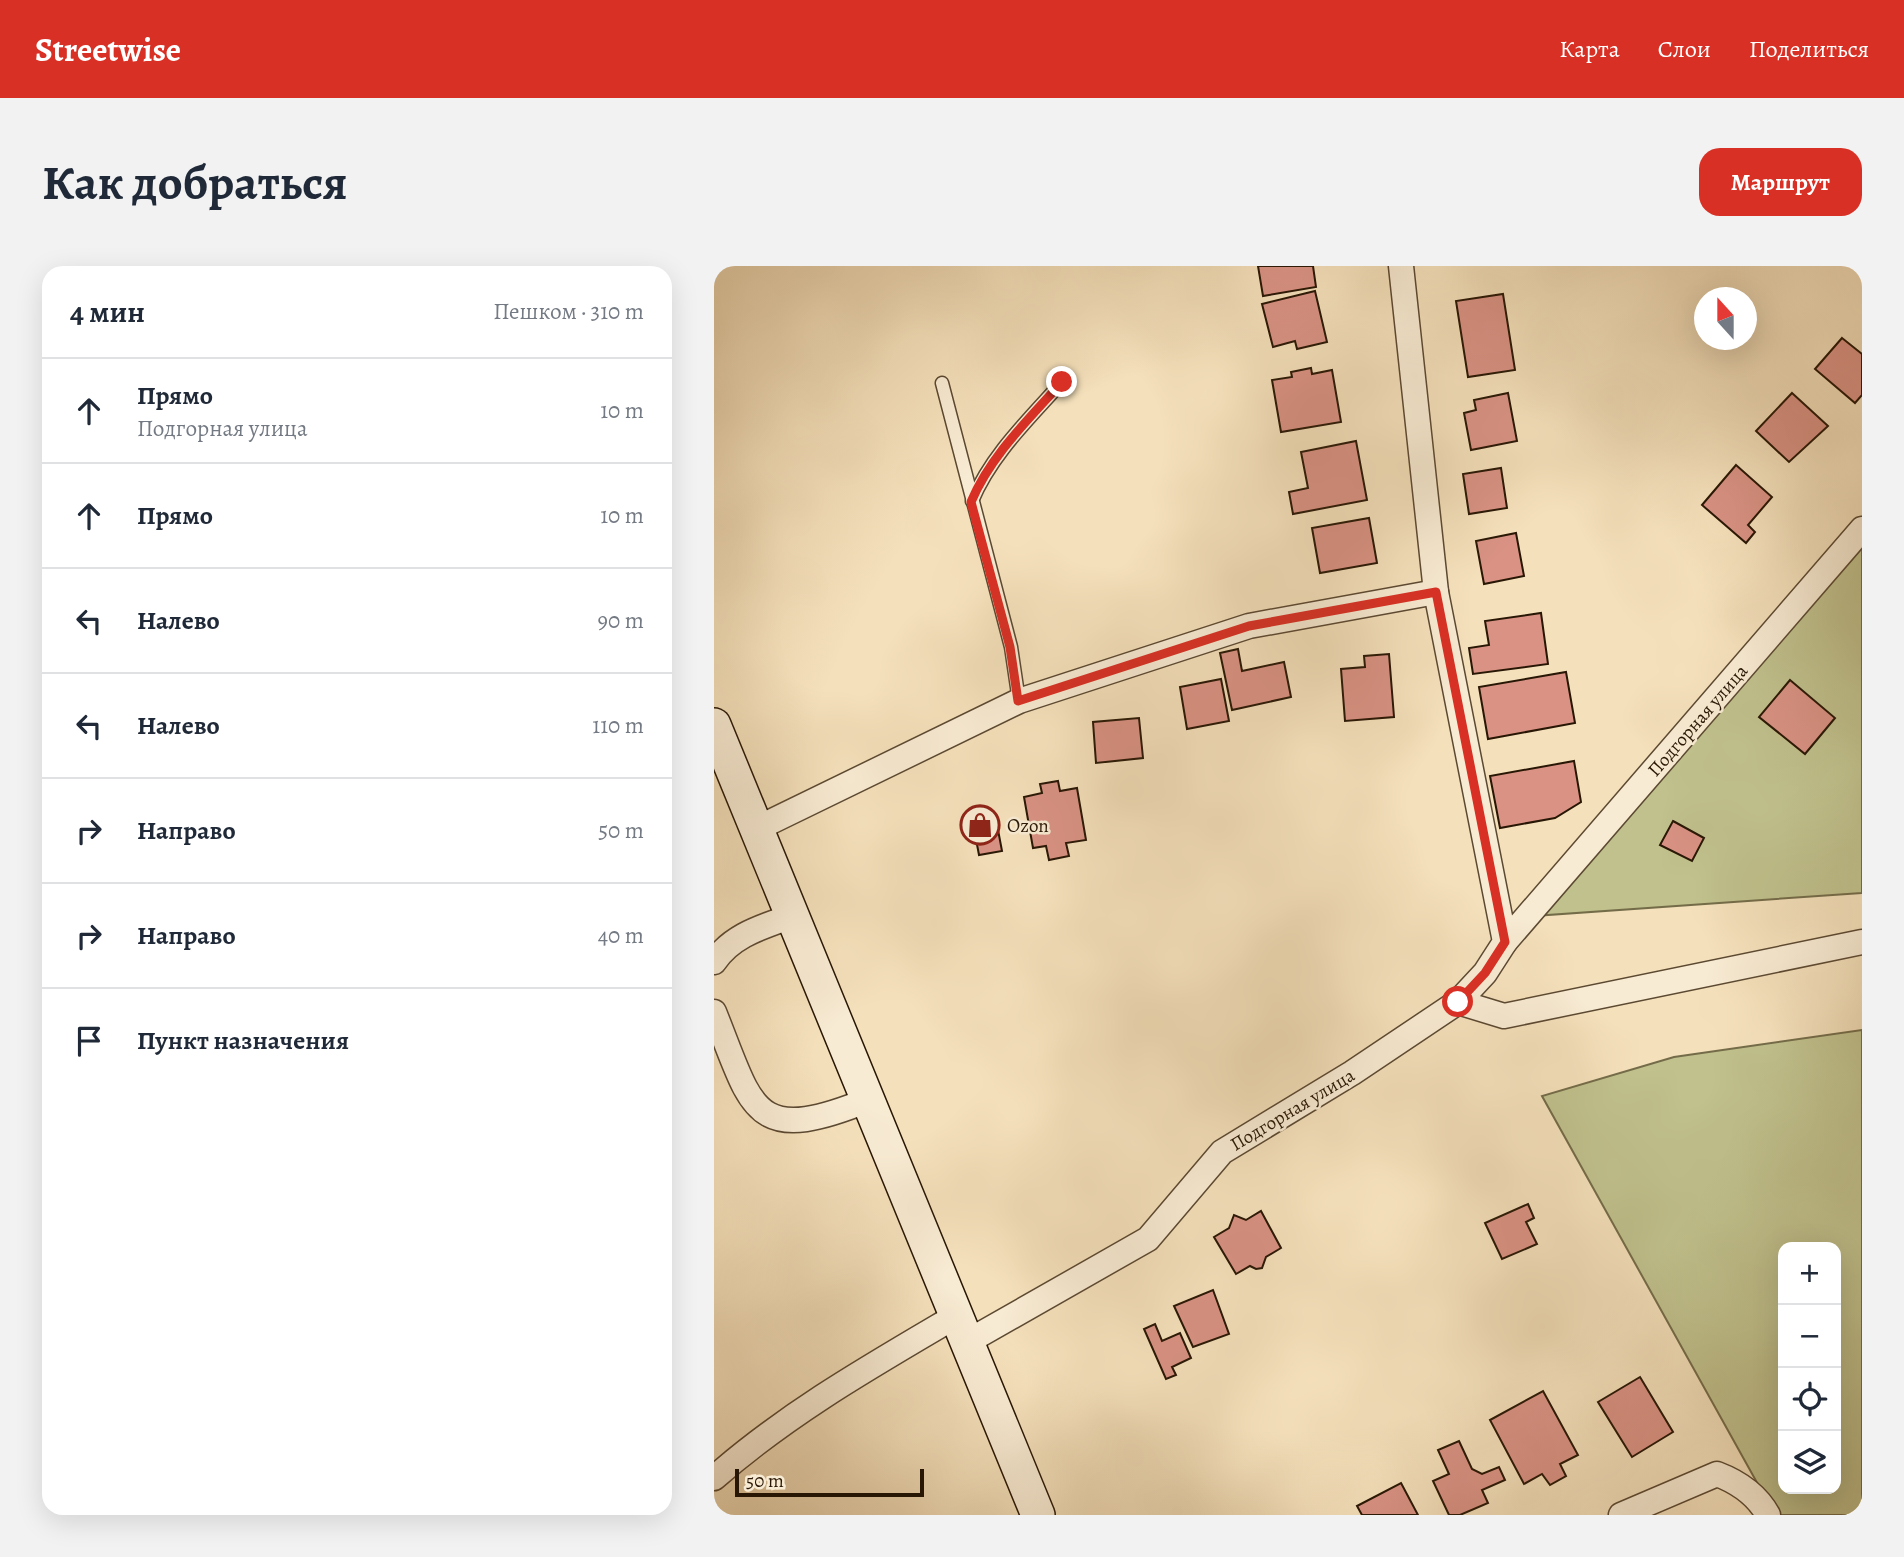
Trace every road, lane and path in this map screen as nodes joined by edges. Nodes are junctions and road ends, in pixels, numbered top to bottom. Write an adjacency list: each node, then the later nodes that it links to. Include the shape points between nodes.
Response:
1 (1401, 266): 6 (street)
2 (1062, 382): 4 (lane, via 1012,438 981,479)
3 (942, 383): 4 (lane)
4 (971, 502): 7 (lane, via 1010,647)
5 (1862, 529): 11 (street, Подгорная улица)
6 (1436, 592): 7 (street, via 1249,626); 11 (street)
7 (1018, 701): 9 (street)
8 (714, 725): 9 (street)
9 (756, 829): 10 (street)
10 (792, 916): 13 (street, via 745,933); 16 (street)
11 (1505, 942): 14 (street, Подгорная улица)
12 (1862, 942): 14 (street, via 1504,1016)
13 (714, 962)
14 (1458, 1002): 17 (street, Подгорная улица, via 1222,1152 1148,1239)
15 (714, 1012): 16 (street, via 749,1098 765,1115 786,1120 824,1118)
16 (868, 1100): 17 (street)
17 (962, 1329): 18 (street, Подгорная улица, via 813,1400); 19 (street)
18 (714, 1478)
19 (1038, 1515)
20 (1622, 1515): 21 (street, via 1717,1474 1735,1481)
21 (1769, 1515)

